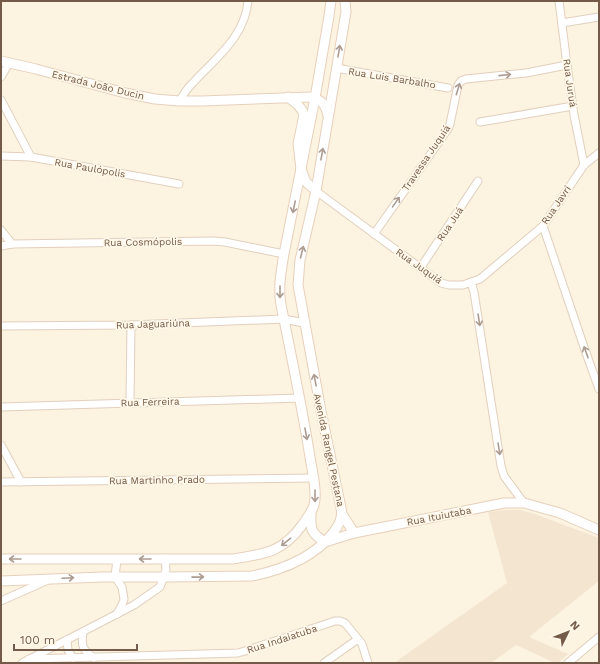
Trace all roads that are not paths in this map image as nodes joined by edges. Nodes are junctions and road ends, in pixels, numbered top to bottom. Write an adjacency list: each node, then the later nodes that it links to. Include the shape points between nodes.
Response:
1 (248, 1): 15 (street, via 243,22 231,43)
2 (331, 1): 13 (main road)
3 (345, 1): 9 (main road, one-way to 3, via 346,12)
4 (559, 1): 6 (street, Rua Juruá)
5 (599, 17): 6 (street)
6 (562, 23): 8 (street, Rua Juruá)
7 (5, 62): 10 (street); 15 (main road, Estrada João Ducin, via 125,93)
8 (567, 65): 16 (street, Rua Juruá); 29 (street, Travessa Juquiá, one-way to 8, via 448,129 461,81)
9 (336, 68): 11 (street, Rua Luis Barbalho); 17 (main road)
10 (1, 76)
11 (448, 88)
12 (288, 98): 13 (main road, Estrada João Ducin); 15 (main road, Estrada João Ducin); 23 (main road, via 298,105 304,115 298,144)
13 (315, 98): 17 (main road, via 323,103); 23 (main road)
14 (1, 100): 21 (street)
15 (179, 101)
16 (573, 106): 18 (street); 22 (street, Rua Juruá)
17 (328, 117): 26 (main road, one-way to 17)
18 (480, 122)
19 (599, 153): 22 (street, Rua Javri)
20 (1, 156): 21 (street, Rua Paulópolis)
21 (31, 157): 25 (street, Rua Paulópolis)
22 (584, 165): 27 (street, Rua Javri)
23 (301, 169): 26 (main road, via 306,182); 32 (main road, Avenida Rangel Pestana, one-way to 32)
24 (478, 181): 33 (street, Rua Juá)
25 (179, 184)
26 (316, 191): 29 (street, Rua Juquiá); 36 (main road, Avenida Rangel Pestana, one-way to 26, via 298,273)
27 (543, 226): 34 (street, Rua Javri, via 480,279); 39 (street, one-way to 27)
28 (1, 230): 30 (street)
29 (374, 234): 33 (street, Rua Juquiá)
30 (12, 244): 31 (street, Rua Cosmópolis); 32 (street, Rua Cosmópolis, via 213,241)
31 (1, 246)
32 (284, 254): 35 (main road, Avenida Rangel Pestana, one-way to 35, via 280,277)
33 (421, 268): 34 (street, Rua Juquiá, via 449,285)
34 (471, 282): 47 (street, one-way to 47, via 504,476)
35 (284, 319): 36 (street, Rua Jaguariúna); 37 (street, Rua Jaguariúna); 40 (main road, Avenida Rangel Pestana)
36 (304, 322): 49 (main road, Avenida Rangel Pestana, one-way to 36)
37 (131, 324): 38 (street, Rua Jaguariúna); 41 (street)
38 (1, 326)
39 (599, 389)
40 (300, 398): 41 (street, Rua Ferreira); 44 (main road, Avenida Rangel Pestana, one-way to 44)
41 (130, 402): 42 (street, Rua Ferreira)
42 (1, 407)
43 (1, 445): 46 (street)
44 (314, 478): 46 (street, Rua Martinho Prado); 48 (main road, Avenida Rangel Pestana, one-way to 48, via 315,499)
45 (1, 482): 46 (street, Rua Martinho Prado)
46 (21, 482)
47 (524, 503): 50 (main road, via 560,513); 51 (main road, Rua Ituiutaba, via 504,503)
48 (311, 513): 52 (main road, via 312,530); 53 (main road, Avenida Rangel Pestana, one-way to 53, via 287,542 275,550 260,555 233,558)
49 (342, 514): 51 (main road); 52 (main road, Avenida Rangel Pestana, via 339,523)
50 (599, 530)
51 (354, 533): 52 (main road, Rua Ituiutaba)
52 (325, 542): 57 (main road, Avenida Rangel Pestana, one-way to 52, via 252,576 266,573 304,557)
53 (165, 558): 55 (main road, Avenida Rangel Pestana, one-way to 55); 57 (street)
54 (1, 559): 55 (main road, Avenida Rangel Pestana, one-way to 54)
55 (117, 559): 56 (street)
56 (115, 577): 57 (main road, Avenida Rangel Pestana); 58 (main road, Avenida Rangel Pestana, one-way to 56); 61 (street, via 122,587 124,599)
57 (164, 577): 61 (street, via 160,587)
58 (50, 579): 59 (main road, Avenida Rangel Pestana); 60 (street)
59 (1, 581)
60 (1, 601)
61 (117, 614): 62 (street)
62 (83, 632): 65 (street); 67 (street, via 82,646)
63 (599, 637): 71 (street)
64 (358, 638): 67 (street, Rua Indaiatuba, via 345,623 335,621 238,653); 69 (street); 70 (street, Rua Indaiatuba)
65 (67, 640): 66 (street, via 68,650); 68 (street)
66 (73, 658): 67 (street, Rua Indaiatuba); 68 (street, Rua Indaiatuba)
67 (94, 658)
68 (25, 661)
69 (324, 663)
70 (368, 663)
71 (568, 663)

